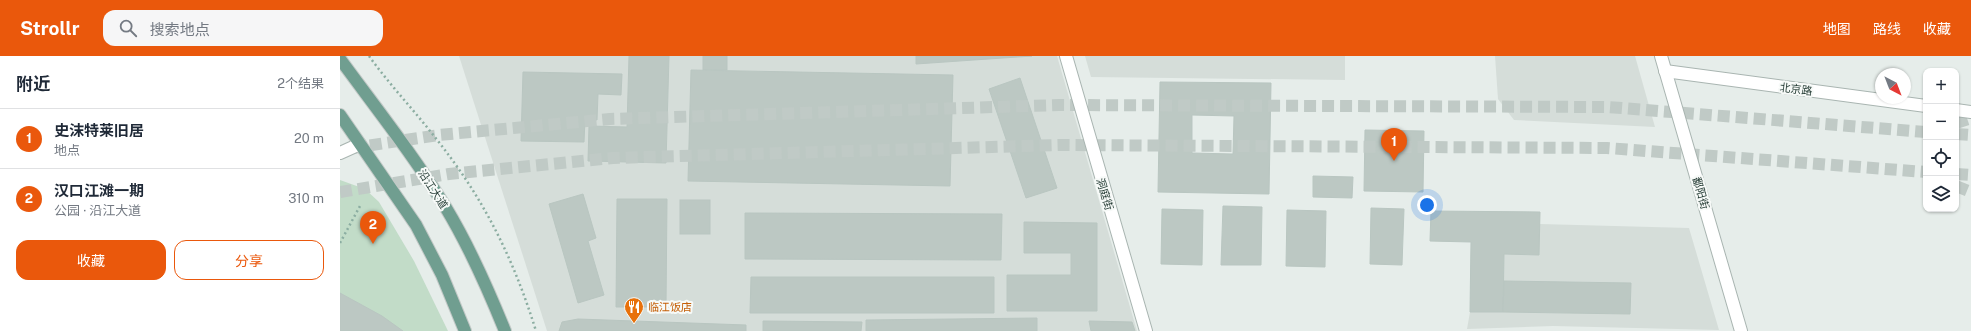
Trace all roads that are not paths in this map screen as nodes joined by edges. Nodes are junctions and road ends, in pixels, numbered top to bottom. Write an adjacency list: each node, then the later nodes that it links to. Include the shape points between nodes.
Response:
1 (1066, 56): 13 (street, 洞庭街)
2 (1661, 56): 4 (street, 鄱阳街)
3 (340, 59): 12 (main road, 沿江大道, via 422,170 446,208 475,263)
4 (1665, 72): 5 (street, 北京路); 14 (street, 鄱阳街)
5 (1923, 106)
6 (1959, 110): 7 (street)
7 (1971, 112)
8 (340, 115): 9 (main road)
9 (360, 144): 10 (street); 11 (main road, via 408,211 429,248)
10 (340, 154)
11 (464, 331)
12 (505, 331)
13 (1146, 331)
14 (1741, 331)

